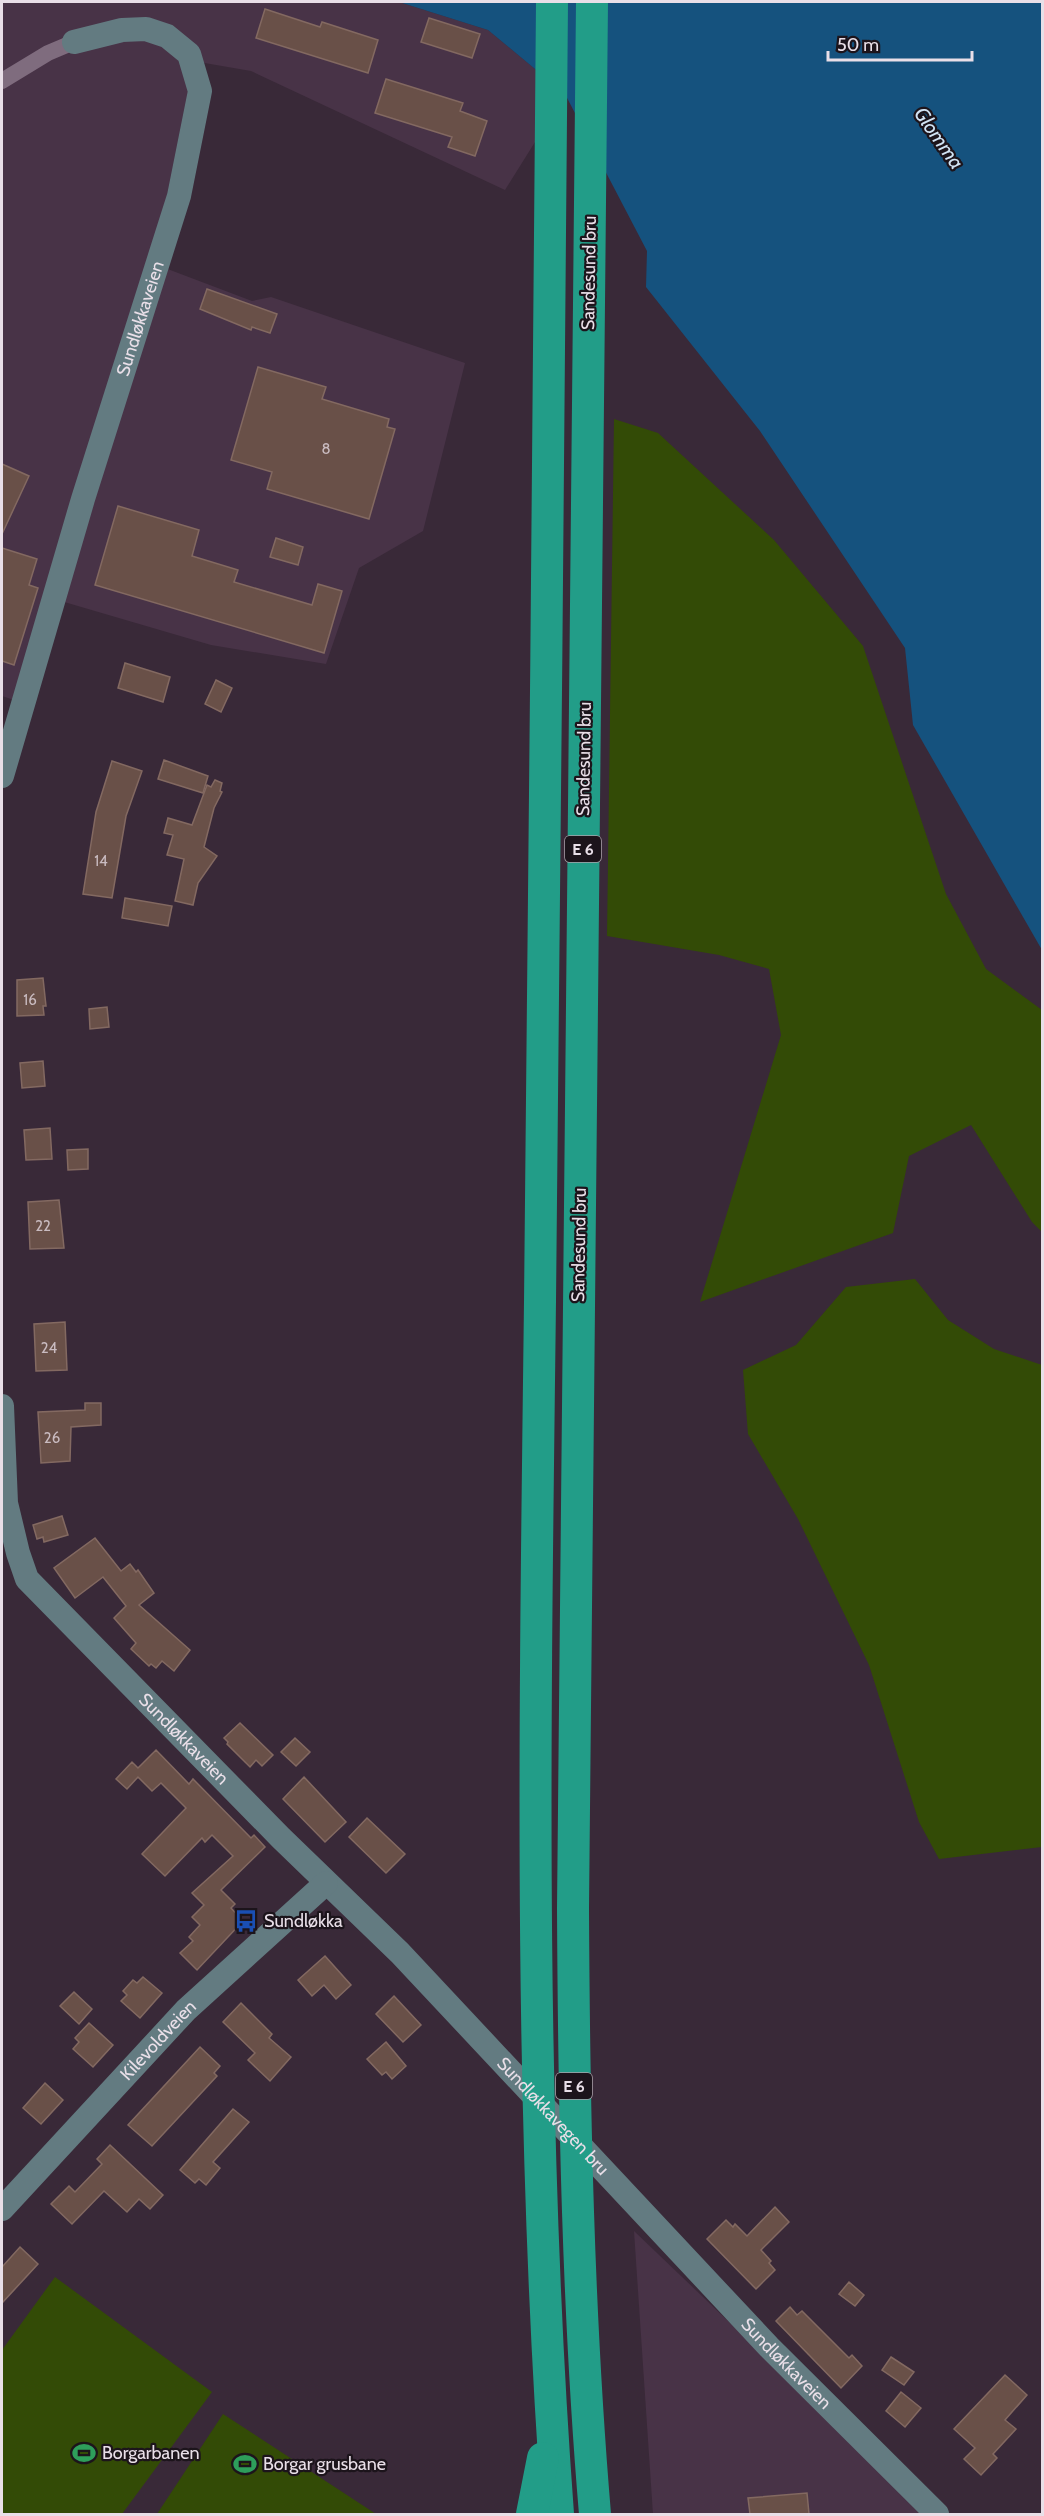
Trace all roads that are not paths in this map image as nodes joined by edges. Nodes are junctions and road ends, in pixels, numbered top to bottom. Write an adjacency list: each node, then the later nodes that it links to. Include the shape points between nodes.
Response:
1 (552, 2): 11 (highway, E 6, via 535,1695 536,2012)
2 (592, 2): 14 (highway, Sandesund bru / E 6, via 574,1697 574,2039 585,2384)
3 (74, 42): 4 (street, Sundløkkaveien); 5 (main road, Sundløkkaveien, via 122,30 146,29 167,36 189,54 200,91 179,196 83,499)
4 (2, 81)
5 (2, 776)
6 (2, 1406): 7 (main road, Sundløkkaveien, via 6,1503 27,1579)
7 (326, 1883): 8 (main road, Sundløkkaveien); 10 (main road, Kilevoldveien, via 186,2010)
8 (468, 2024): 9 (main road, Sundløkkavegen bru)
9 (639, 2207): 15 (main road, Sundløkkaveien, via 769,2347)
10 (2, 2209)
11 (551, 2413): 12 (highway, E 6); 13 (highway, E 6)
12 (532, 2514)
13 (558, 2514)
14 (595, 2514)
15 (937, 2514)

